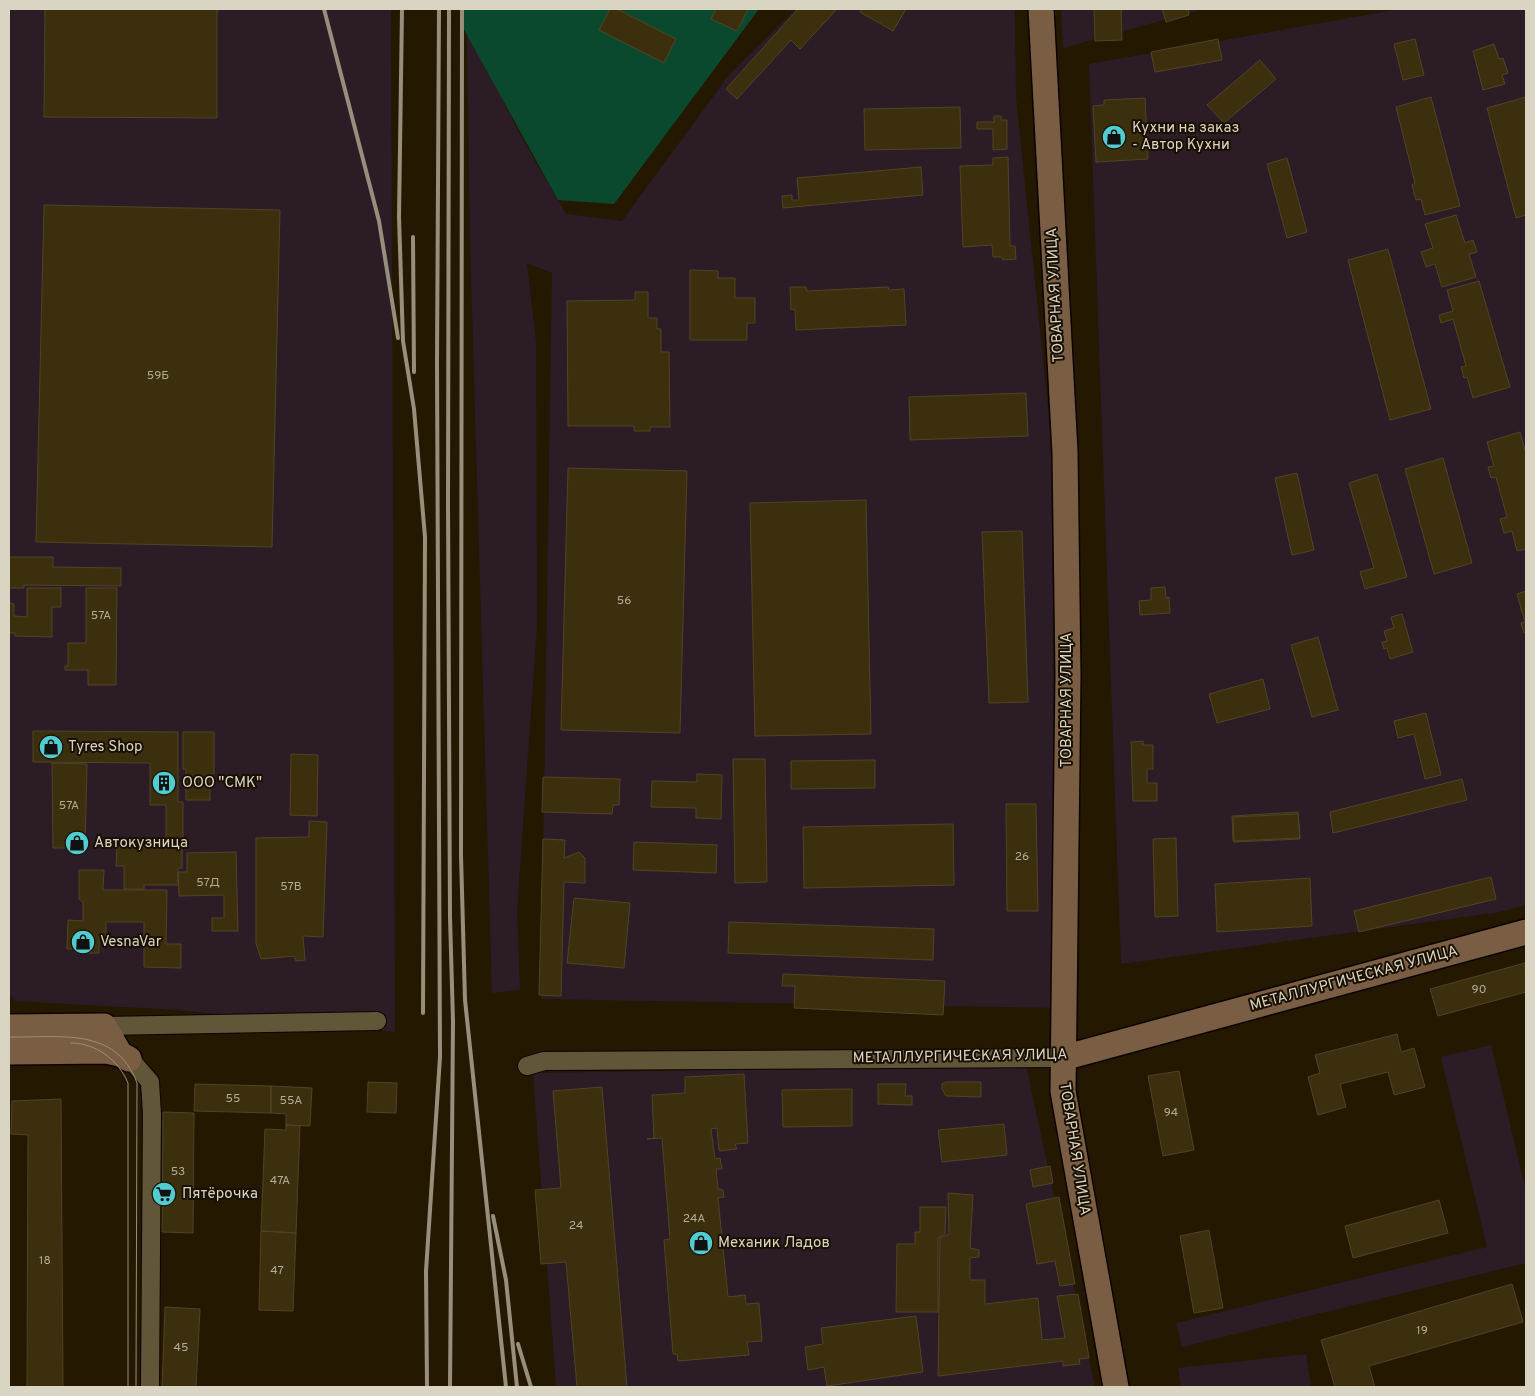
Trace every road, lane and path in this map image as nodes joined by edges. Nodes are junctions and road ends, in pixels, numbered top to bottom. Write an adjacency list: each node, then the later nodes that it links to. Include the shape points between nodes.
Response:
1 (1041, 9): 8 (street, ТОВАРНАЯ УЛИЦА, via 1064,452 1068,675)
2 (1526, 932): 8 (street, МЕТАЛЛУРГИЧЕСКАЯ УЛИЦА)
3 (377, 1021): 4 (street)
4 (104, 1026): 5 (street); 7 (street)
5 (9, 1027)
6 (9, 1052): 7 (street, via 106,1051)
7 (126, 1057): 10 (street, via 150,1082)
8 (1063, 1058): 9 (street, МЕТАЛЛУРГИЧЕСКАЯ УЛИЦА, via 544,1062); 11 (street, ТОВАРНАЯ УЛИЦА, via 1062,1091)
9 (527, 1066)
10 (150, 1387)
11 (1116, 1387)

